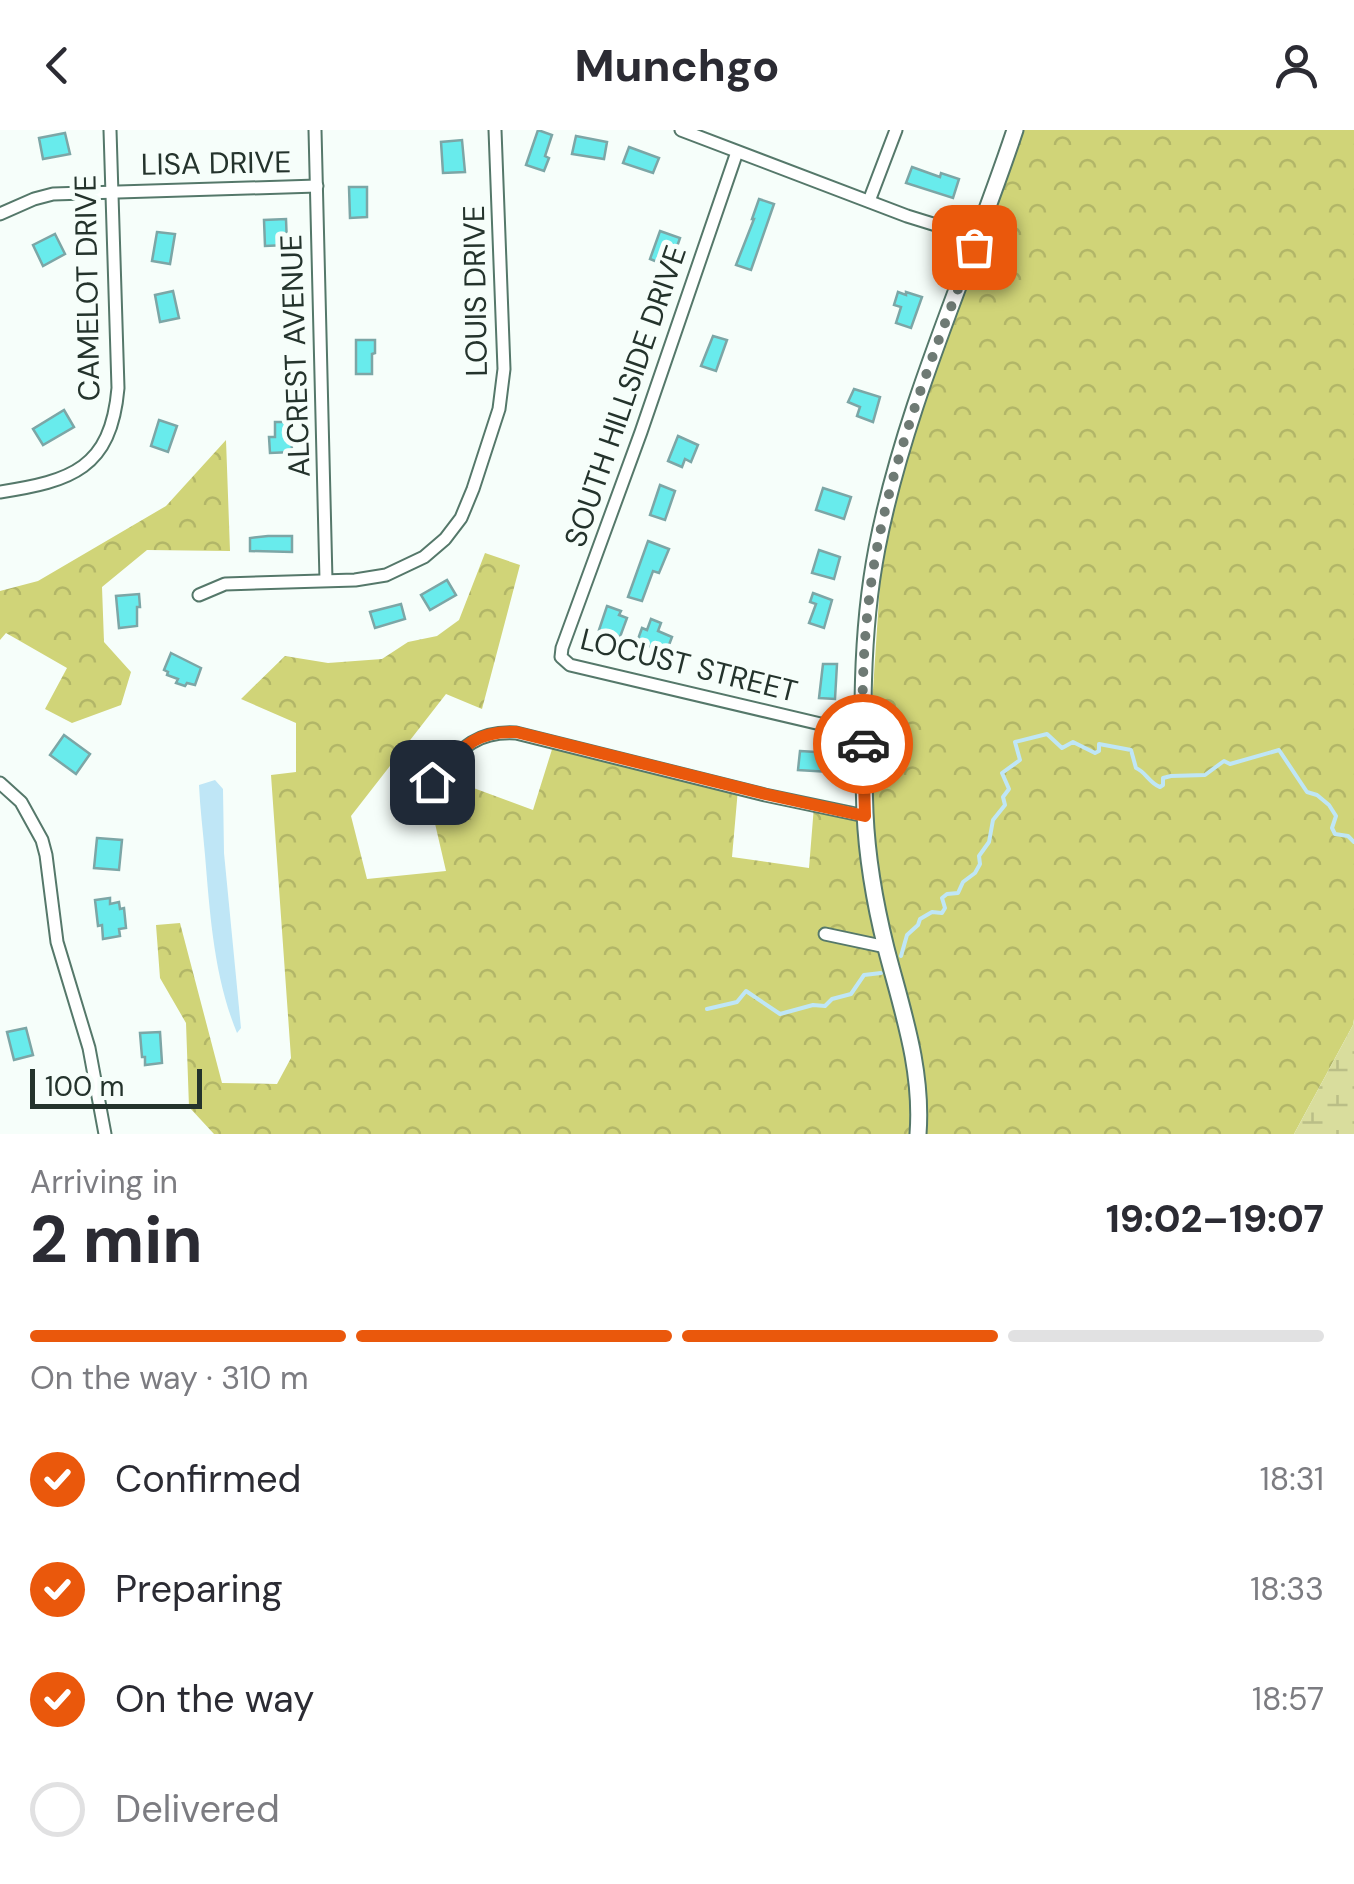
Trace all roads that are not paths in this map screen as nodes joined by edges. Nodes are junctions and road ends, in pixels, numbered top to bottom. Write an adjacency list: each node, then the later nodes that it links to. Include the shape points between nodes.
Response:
1 (110, 130): 9 (street, CAMELOT DRIVE)
2 (315, 130): 8 (street, ALCREST AVENUE)
3 (495, 130): 14 (street, LOUIS DRIVE, via 504,369 499,409 473,489 461,518 424,557 386,575)
4 (681, 130): 7 (street)
5 (896, 130): 10 (street)
6 (1014, 130): 12 (street)
7 (737, 152): 10 (street); 16 (street, SOUTH HILLSIDE DRIVE)
8 (316, 186): 9 (street, LISA DRIVE); 14 (street, ALCREST AVENUE)
9 (111, 191): 11 (street, LISA DRIVE, via 43,196); 13 (street, CAMELOT DRIVE, via 118,388 112,423 77,471 50,484)
10 (869, 201): 12 (street)
11 (0, 214)
12 (978, 238): 17 (street, via 885,512 867,620)
13 (0, 492)
14 (326, 580): 15 (street, LOUIS DRIVE, via 225,584)
15 (199, 595)
16 (561, 658): 17 (street, LOCUST STREET)
17 (863, 734): 20 (street)
18 (0, 784): 23 (street, via 21,802 42,840 57,942 89,1048)
19 (424, 790): 20 (street, via 477,738 516,732)
20 (865, 816): 22 (street)
21 (825, 934): 22 (street)
22 (886, 948): 24 (street, via 916,1066)
23 (105, 1134)
24 (918, 1134)

